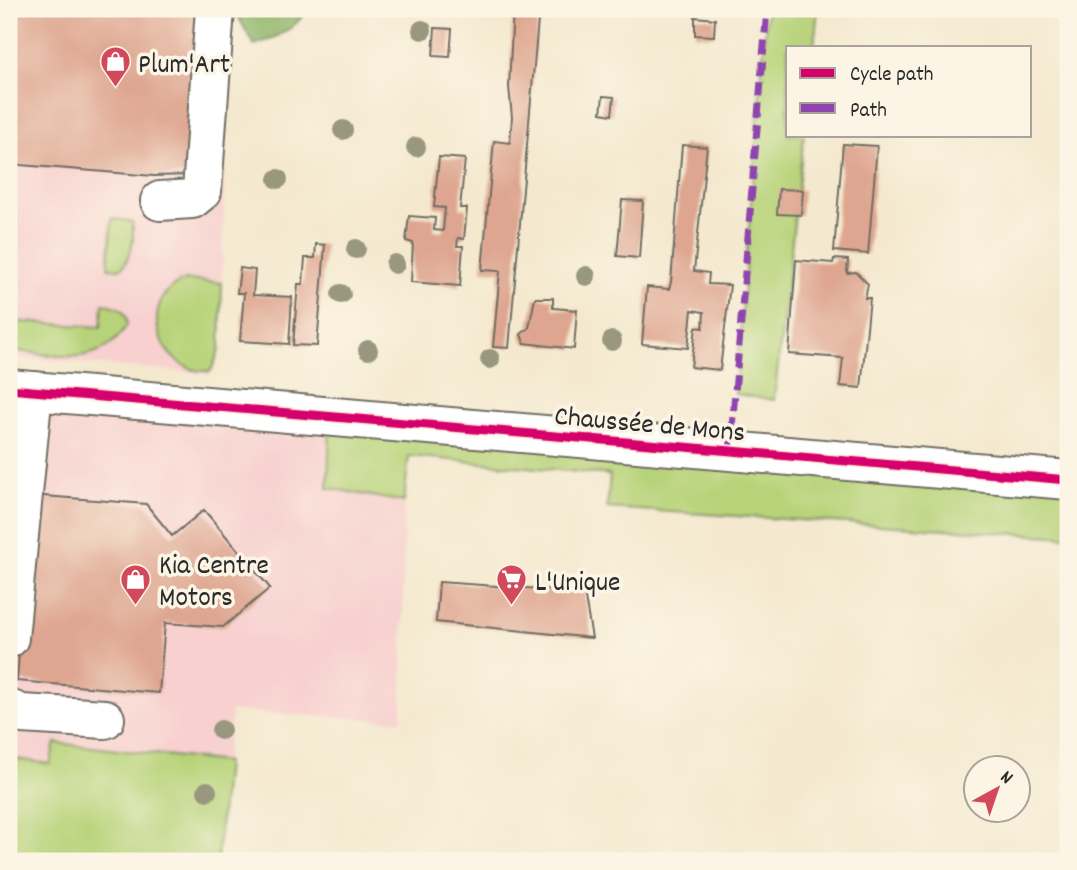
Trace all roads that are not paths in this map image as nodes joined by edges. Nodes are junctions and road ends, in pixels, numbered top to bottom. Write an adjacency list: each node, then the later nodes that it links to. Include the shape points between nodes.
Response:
1 (215, 9): 2 (main road, via 202,191 192,199)
2 (160, 201)
3 (21, 390): 4 (main road, Chaussée de Mons); 5 (main road)
4 (1068, 480)
5 (9, 638)
6 (9, 709): 7 (main road, via 22,714)
7 (105, 719)

